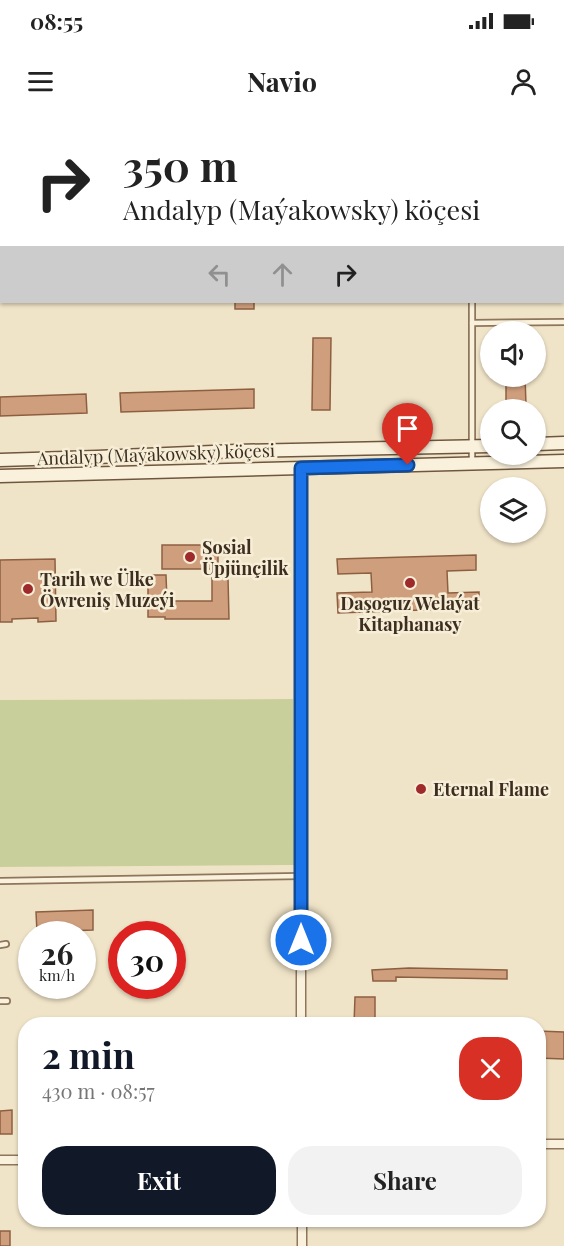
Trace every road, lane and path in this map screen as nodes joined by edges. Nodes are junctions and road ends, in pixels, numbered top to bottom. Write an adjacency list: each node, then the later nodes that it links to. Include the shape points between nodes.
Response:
1 (472, 303): 3 (lane)
2 (564, 322): 3 (lane)
3 (472, 323): 6 (lane)
4 (564, 443): 5 (main road)
5 (546, 444)
6 (472, 446): 7 (main road, Andalyp (Maýakowsky) köçesi); 8 (main road, Andalyp (Maýakowsky) köçesi); 10 (lane)
7 (480, 446)
8 (0, 460)
9 (564, 461): 10 (main road, Andalyp (Maýakowsky) köçesi)
10 (472, 463): 11 (main road, Andalyp (Maýakowsky) köçesi)
11 (301, 468): 12 (main road, Andalyp (Maýakowsky) köçesi); 13 (street)
12 (0, 476)
13 (301, 876): 14 (lane); 19 (street)
14 (0, 881)
15 (6, 944): 16 (lane)
16 (0, 945)
17 (0, 1001): 18 (lane)
18 (7, 1001)
19 (302, 1017)
20 (546, 1144): 21 (street)
21 (564, 1144)
22 (0, 1160): 23 (street)
23 (18, 1160)
24 (302, 1227): 25 (street)
25 (302, 1246)

